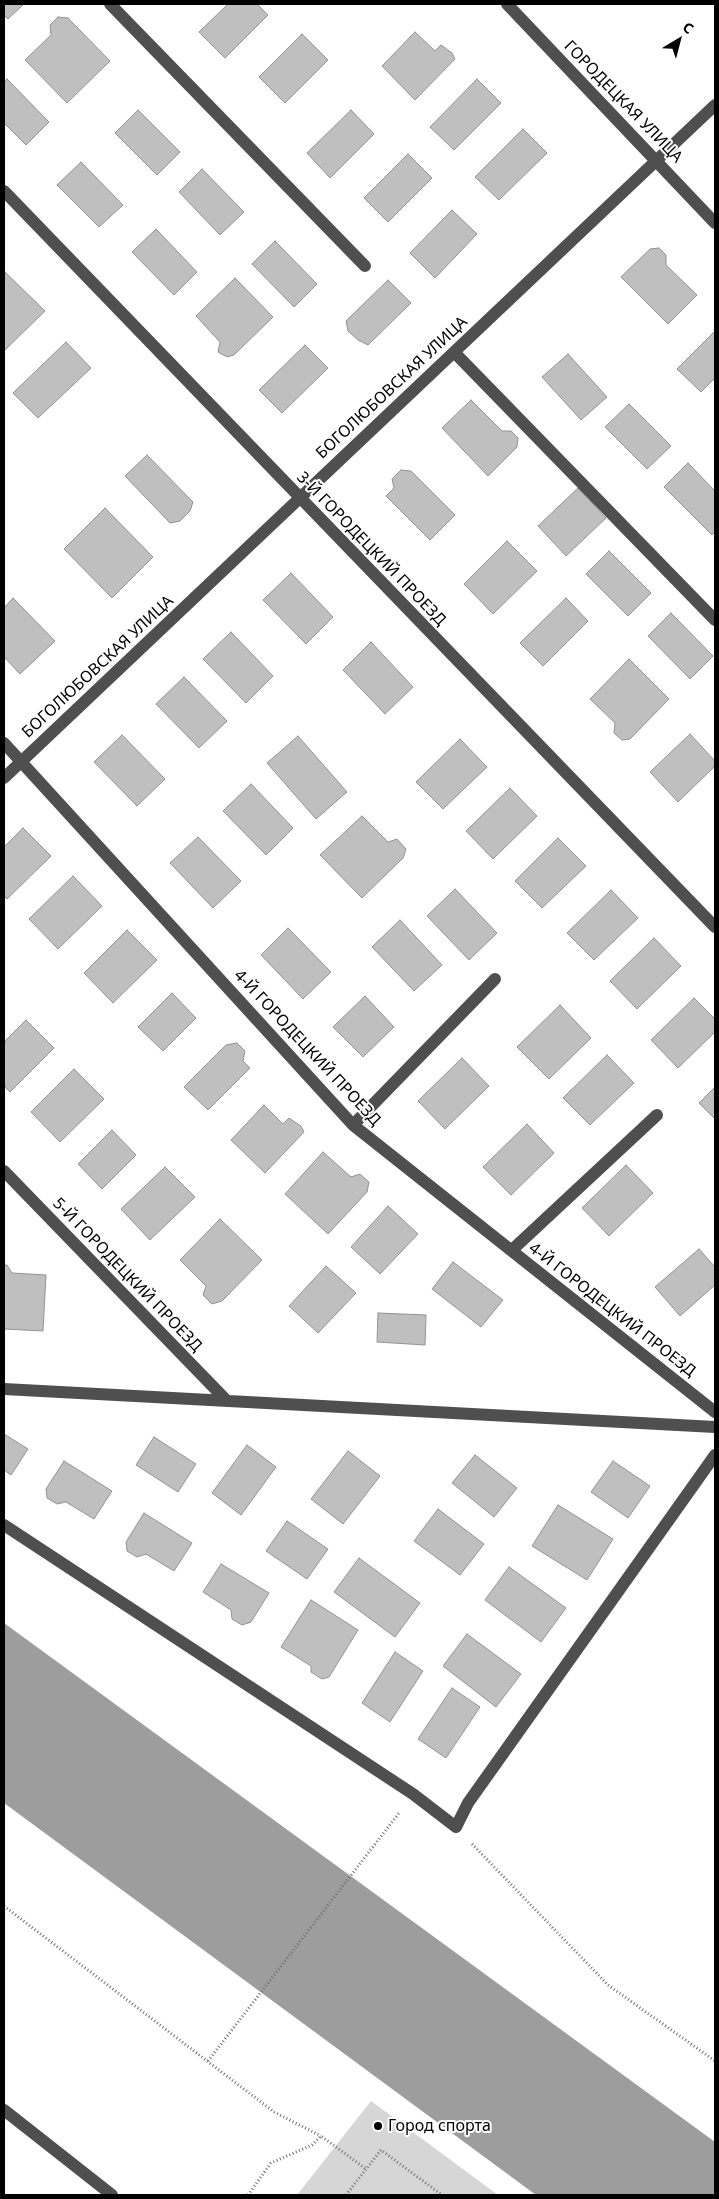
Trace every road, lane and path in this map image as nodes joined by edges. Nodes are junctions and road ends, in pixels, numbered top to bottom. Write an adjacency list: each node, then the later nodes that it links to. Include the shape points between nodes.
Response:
1 (110, 4): 7 (street)
2 (507, 4): 4 (street, ГОРОДЕЦКАЯ УЛИЦА)
3 (715, 104): 4 (street, БОГОЛЮБОВСКАЯ УЛИЦА)
4 (656, 161): 6 (street, ГОРОДЕЦКАЯ УЛИЦА); 8 (street, БОГОЛЮБОВСКАЯ УЛИЦА)
5 (4, 192): 9 (street, 3-Й ГОРОДЕЦКИЙ ПРОЕЗД)
6 (715, 223)
7 (365, 266)
8 (454, 352): 9 (street, БОГОЛЮБОВСКАЯ УЛИЦА); 10 (street)
9 (299, 498): 12 (street, БОГОЛЮБОВСКАЯ УЛИЦА); 14 (street, 3-Й ГОРОДЕЦКИЙ ПРОЕЗД)
10 (715, 620)
11 (4, 744): 12 (street, 4-Й ГОРОДЕЦКИЙ ПРОЕЗД)
12 (21, 762): 13 (street, БОГОЛЮБОВСКАЯ УЛИЦА); 17 (street, 4-Й ГОРОДЕЦКИЙ ПРОЕЗД)
13 (4, 778)
14 (715, 927)
15 (495, 979): 17 (street)
16 (657, 1115): 19 (street)
17 (354, 1125): 19 (street, 4-Й ГОРОДЕЦКИЙ ПРОЕЗД)
18 (4, 1171): 21 (street, 5-Й ГОРОДЕЦКИЙ ПРОЕЗД)
19 (512, 1250): 22 (street, 4-Й ГОРОДЕЦКИЙ ПРОЕЗД)
20 (4, 1389): 21 (street)
21 (227, 1401): 23 (street)
22 (715, 1412)
23 (715, 1427)
24 (715, 1455): 27 (street, via 468,1803)
25 (4, 1525): 27 (street, via 413,1794)
26 (395, 1818): 29 (path)
27 (456, 1826): 30 (path, via 608,1985)
28 (4, 1906): 29 (path)
29 (208, 2061): 32 (path, via 274,2112)
30 (715, 2061)
31 (4, 2110): 34 (street)
32 (322, 2136): 33 (path); 35 (path, via 312,2145 272,2164)
33 (366, 2169): 36 (path); 37 (path, via 381,2150)
34 (112, 2195)
35 (248, 2195)
36 (346, 2195)
37 (442, 2195)

